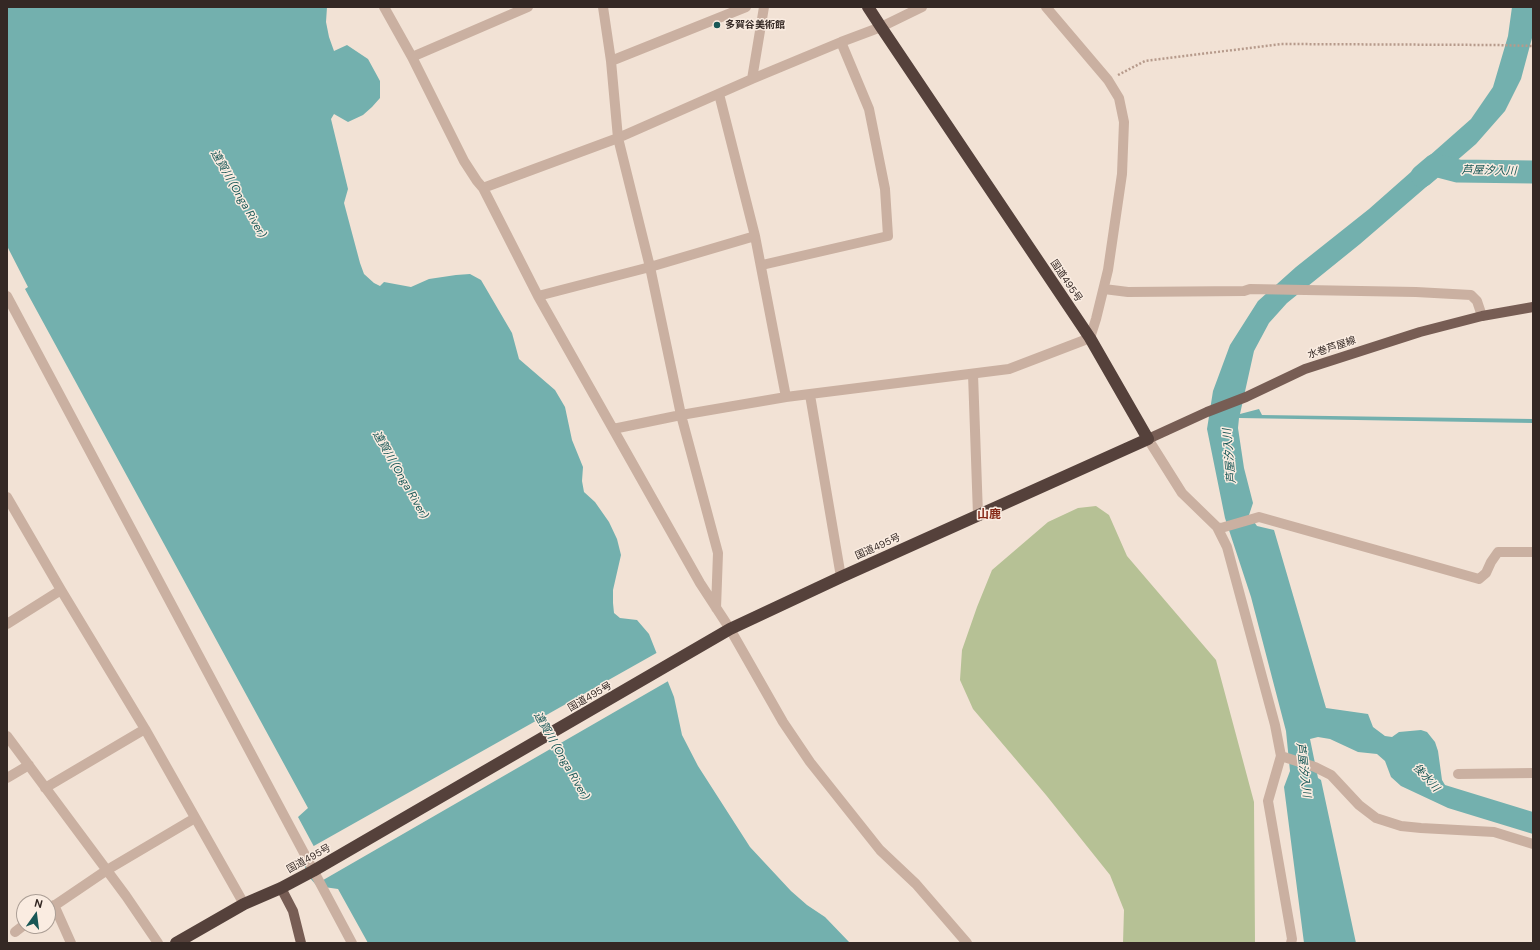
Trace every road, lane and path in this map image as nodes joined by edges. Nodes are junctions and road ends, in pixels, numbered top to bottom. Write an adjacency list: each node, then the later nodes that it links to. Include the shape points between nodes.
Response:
1 (384, 7): 12 (street)
2 (528, 7): 12 (street)
3 (603, 7): 13 (street)
4 (746, 7): 13 (street)
5 (764, 7): 14 (street)
6 (868, 7): 9 (highway, 国道495号)
7 (922, 7): 9 (street)
8 (1046, 7): 15 (street)
9 (881, 27): 10 (street); 27 (highway, 国道495号)
10 (841, 42): 14 (street); 20 (street, via 869,110 885,190 888,236)
11 (1533, 46): 15 (path, via 1281,44 1145,61)
12 (412, 56): 18 (street, via 464,161)
13 (611, 61): 17 (street)
14 (752, 79): 16 (street)
15 (1108, 80): 22 (street, via 1119,98 1124,122 1122,174)
16 (719, 94): 17 (street); 19 (street)
17 (618, 138): 18 (street); 21 (street)
18 (483, 188): 24 (street)
19 (755, 236): 20 (street); 21 (street)
20 (762, 265): 30 (street)
21 (650, 267): 24 (street); 31 (street)
22 (1104, 289): 26 (street, via 1128,292 1250,289 1470,295 1478,301); 27 (street)
23 (7, 296): 54 (street)
24 (538, 296): 32 (street)
25 (1533, 307): 26 (main road, 水巻芦屋線)
26 (1482, 316): 33 (main road, 水巻芦屋線, via 1420,332 1305,369)
27 (1090, 338): 28 (street, via 1009,369); 33 (highway, 国道495号)
28 (973, 374): 29 (street); 35 (street)
29 (810, 395): 30 (street); 38 (street)
30 (786, 397): 31 (street)
31 (681, 415): 32 (street); 40 (street, via 718,553)
32 (613, 429): 40 (street)
33 (1148, 439): 35 (highway, 国道495号); 36 (street, via 1182,493)
34 (7, 497): 39 (street)
35 (978, 515): 38 (highway, 国道495号)
36 (1219, 528): 37 (street, via 1259,518 1479,579 1486,573 1498,552); 45 (street, via 1227,547)
37 (1533, 552)
38 (841, 577): 42 (highway, 国道495号)
39 (61, 590): 41 (street); 43 (street)
40 (716, 608): 42 (street)
41 (7, 624)
42 (730, 630): 54 (highway, 国道495号); 64 (street, via 783,722 806,756 880,850 916,884)
43 (146, 729): 50 (street); 51 (street)
44 (7, 736): 46 (street)
45 (1284, 757): 52 (street, via 1331,775 1359,805 1376,818 1401,826 1494,832); 65 (street, via 1268,801)
46 (29, 765): 49 (street); 50 (street)
47 (1533, 773): 48 (street)
48 (1458, 774)
49 (7, 778)
50 (45, 788): 53 (street)
51 (195, 818): 53 (street); 56 (street)
52 (1533, 844)
53 (107, 870): 57 (street); 60 (street)
54 (313, 871): 55 (highway, 国道495号); 63 (street)
55 (281, 888): 56 (highway, 国道495号); 62 (main road, via 293,911)
56 (244, 904): 61 (highway, 国道495号)
57 (56, 905)
58 (56, 917): 59 (street)
59 (71, 943)
60 (158, 943)
61 (176, 943)
62 (301, 943)
63 (352, 943)
64 (967, 943)
65 (1291, 943)

